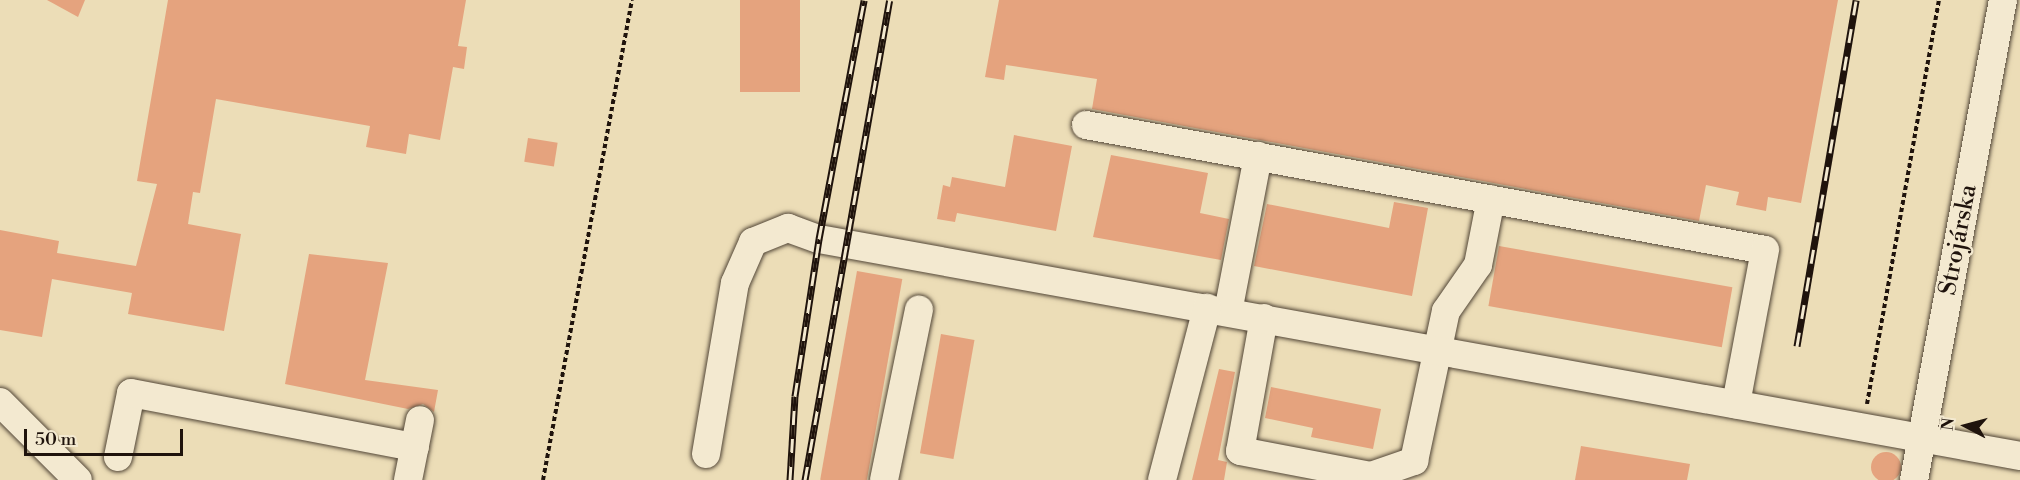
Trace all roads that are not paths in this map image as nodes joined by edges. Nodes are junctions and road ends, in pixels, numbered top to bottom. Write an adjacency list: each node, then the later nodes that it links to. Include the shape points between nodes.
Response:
1 (2003, 0): 11 (street, Strojárska)
2 (1086, 125): 3 (street)
3 (1258, 156): 4 (street); 6 (street)
4 (1491, 200): 8 (street, via 1478,265 1446,311); 10 (street, via 1765,250)
5 (919, 310): 17 (street)
6 (1218, 310): 7 (street); 12 (street, via 819,239 788,228 753,242 735,283); 18 (street)
7 (1264, 318): 8 (street); 8 (street, via 1240,451 1371,476 1414,461)
8 (1437, 349): 10 (street)
9 (0, 402): 15 (street)
10 (1736, 404): 11 (street)
11 (1922, 439): 13 (street); 19 (street, Strojárska)
12 (706, 454)
13 (2020, 456)
14 (118, 457): 16 (street, via 131,393 417,434)
15 (78, 480)
16 (408, 480)
17 (884, 480)
18 (1162, 480)
19 (1914, 480)

